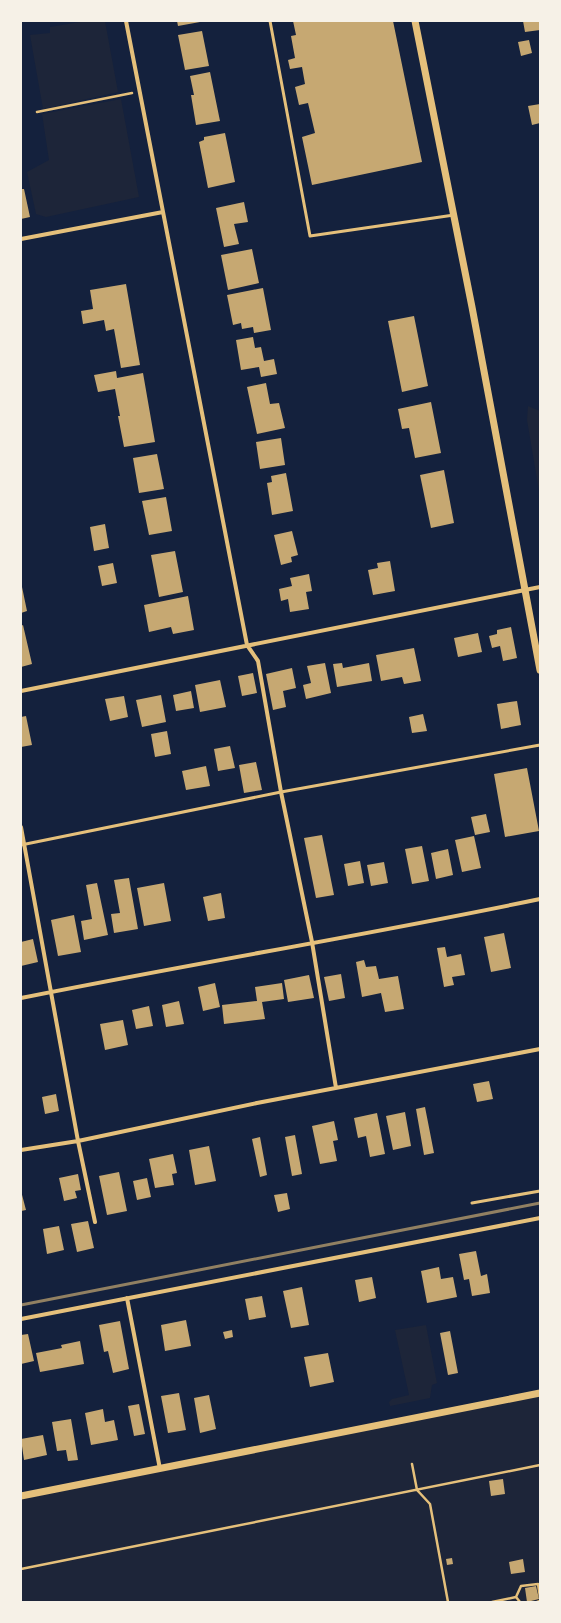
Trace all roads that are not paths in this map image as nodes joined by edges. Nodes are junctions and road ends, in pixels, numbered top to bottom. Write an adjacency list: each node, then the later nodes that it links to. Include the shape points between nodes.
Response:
1 (126, 21): 4 (street)
2 (270, 21): 5 (lane, via 310,236)
3 (415, 21): 5 (street)
4 (163, 212): 6 (street); 9 (street)
5 (454, 216): 8 (street)
6 (21, 239)
7 (540, 587): 8 (street)
8 (525, 590): 9 (street); 10 (street)
9 (247, 645): 11 (street); 13 (street, via 258,661)
10 (540, 670)
11 (21, 691)
12 (540, 745): 13 (lane)
13 (281, 792): 15 (lane); 17 (street)
14 (21, 827): 15 (street)
15 (23, 845): 18 (street)
16 (540, 900): 17 (street)
17 (312, 942): 18 (street); 21 (street)
18 (50, 992): 19 (street); 22 (street)
19 (21, 998)
20 (540, 1049): 21 (street)
21 (336, 1088): 22 (street)
22 (78, 1141): 23 (street); 27 (street)
23 (21, 1150)
24 (540, 1191): 25 (lane)
25 (472, 1203)
26 (540, 1218): 28 (street)
27 (95, 1222)
28 (127, 1298): 29 (street); 31 (street)
29 (21, 1319)
30 (540, 1393): 31 (street)
31 (160, 1469): 32 (street)
32 (21, 1496)

